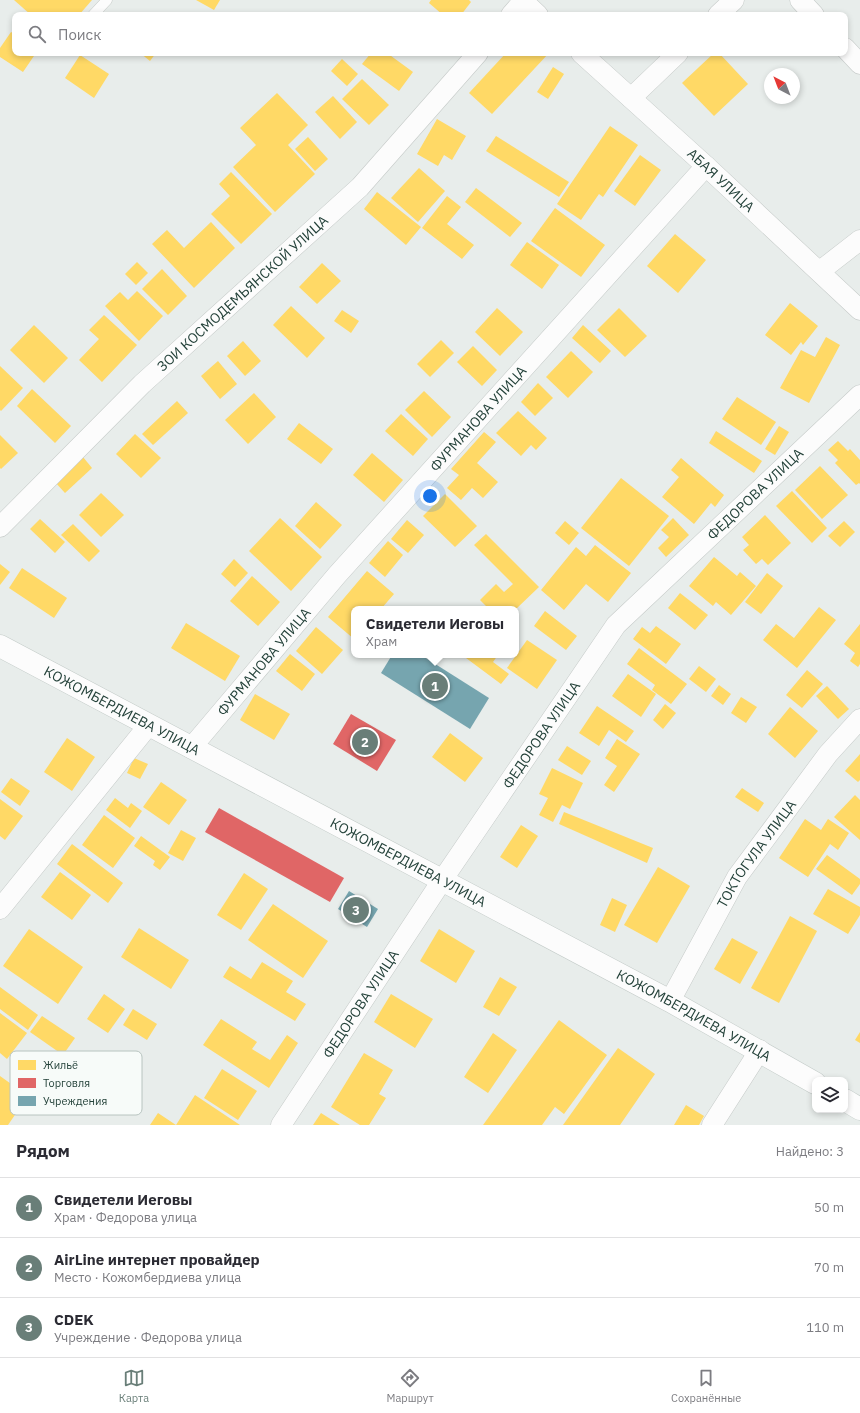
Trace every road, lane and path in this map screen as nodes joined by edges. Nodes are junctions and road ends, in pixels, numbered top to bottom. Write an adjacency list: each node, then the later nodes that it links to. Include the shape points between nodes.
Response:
1 (107, 0): 5 (lane)
2 (734, 0): 7 (street)
3 (800, 0): 8 (street)
4 (520, 4): 6 (street)
5 (96, 12)
6 (533, 12)
7 (721, 12)
8 (811, 12)
9 (848, 51): 13 (street)
10 (475, 56): 20 (street, ЗОИ КОСМОДЕМЬЯНСКОЙ УЛИЦА, via 360,187 142,384)
11 (584, 56): 14 (street, АБАЯ УЛИЦА)
12 (675, 56): 14 (street)
13 (860, 64)
14 (631, 98): 15 (street, АБАЯ УЛИЦА)
15 (706, 166): 17 (street, АБАЯ УЛИЦА); 24 (street, ФУРМАНОВА УЛИЦА, via 338,575)
16 (860, 240): 17 (street)
17 (820, 271): 18 (street, АБАЯ УЛИЦА)
18 (860, 310)
19 (860, 394): 25 (street, ФЕДОРОВА УЛИЦА, via 616,625)
20 (0, 527)
21 (0, 646): 23 (street, КОЖОМБЕРДИЕВА УЛИЦА)
22 (860, 719): 27 (street, ТОКТОГУЛА УЛИЦА, via 828,754 737,878)
23 (148, 726): 24 (street, КОЖОМБЕРДИЕВА УЛИЦА); 26 (street)
24 (191, 748): 25 (street, КОЖОМБЕРДИЕВА УЛИЦА)
25 (442, 879): 27 (street, КОЖОМБЕРДИЕВА УЛИЦА); 32 (street, ФЕДОРОВА УЛИЦА)
26 (0, 909)
27 (670, 1001): 28 (street, КОЖОМБЕРДИЕВА УЛИЦА)
28 (760, 1050): 29 (street, КОЖОМБЕРДИЕВА УЛИЦА); 33 (street)
29 (812, 1081)
30 (848, 1102): 31 (street)
31 (860, 1109)
32 (281, 1125)
33 (712, 1125)

